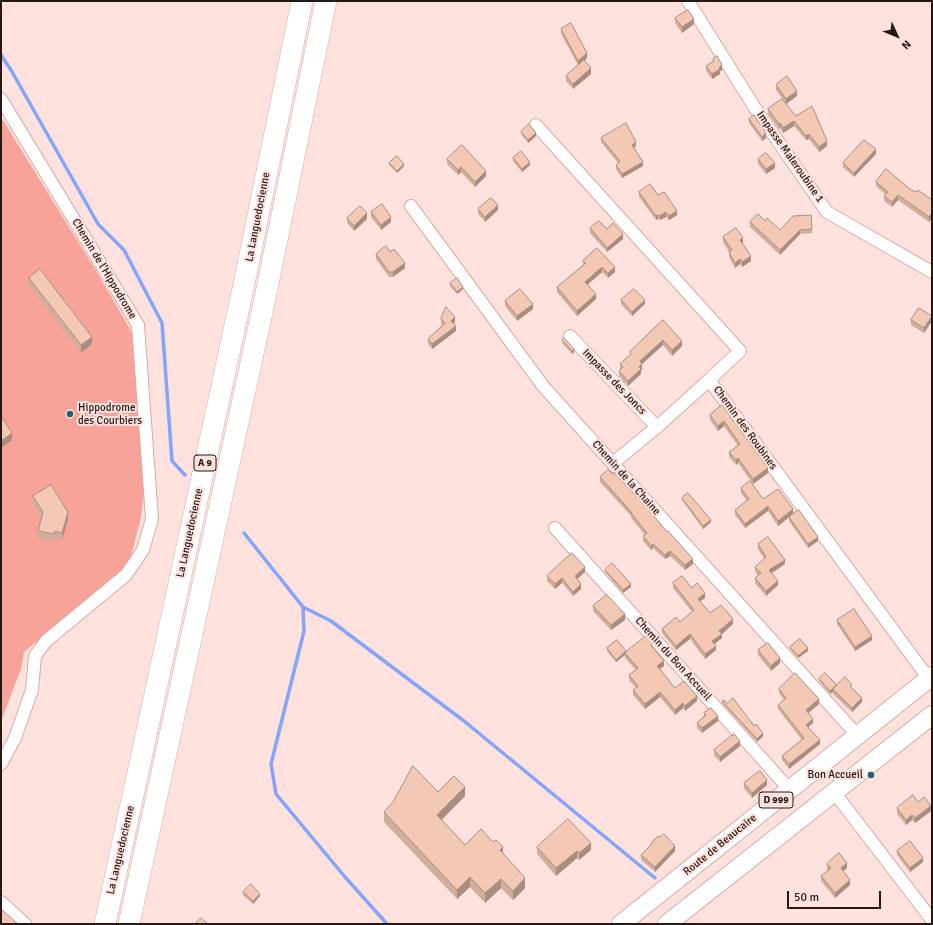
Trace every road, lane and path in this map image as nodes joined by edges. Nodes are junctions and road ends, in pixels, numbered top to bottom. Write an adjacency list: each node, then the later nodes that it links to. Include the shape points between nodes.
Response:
1 (302, 1): 22 (highway, La Languedocienne / A 9, via 244,284)
2 (326, 1): 23 (highway, La Languedocienne / A 9, via 263,308)
3 (688, 1): 7 (street, Impasse Maleroubine 1, via 755,108 827,212)
4 (1, 99): 16 (street, Chemin de l'Hippodrome, via 138,324 152,519 144,550 126,575 46,640 35,656 32,690 16,738)
5 (536, 125): 9 (street, Chemin des Roubines, via 740,351)
6 (411, 206): 11 (street, Chemin de la Chaine, via 544,386)
7 (932, 272)
8 (570, 336): 10 (street, Impasse des Joncs)
9 (710, 380): 10 (street); 13 (street, Chemin des Roubines)
10 (657, 427): 11 (street)
11 (613, 463): 15 (street, Chemin de la Chaine)
12 (556, 528): 17 (street, Chemin du Bon Accueil)
13 (930, 678): 15 (main road, Route de Beaucaire / D 999)
14 (932, 715): 18 (main road, D 999)
15 (857, 735): 17 (main road, Route de Beaucaire / D 999)
16 (1, 764)
17 (790, 790): 24 (main road, Route de Beaucaire / D 999)
18 (834, 792): 20 (street); 25 (main road, D 999)
19 (1, 902): 21 (street)
20 (932, 920)
21 (25, 924)
22 (105, 924)
23 (129, 924)
24 (621, 924)
25 (667, 924)

